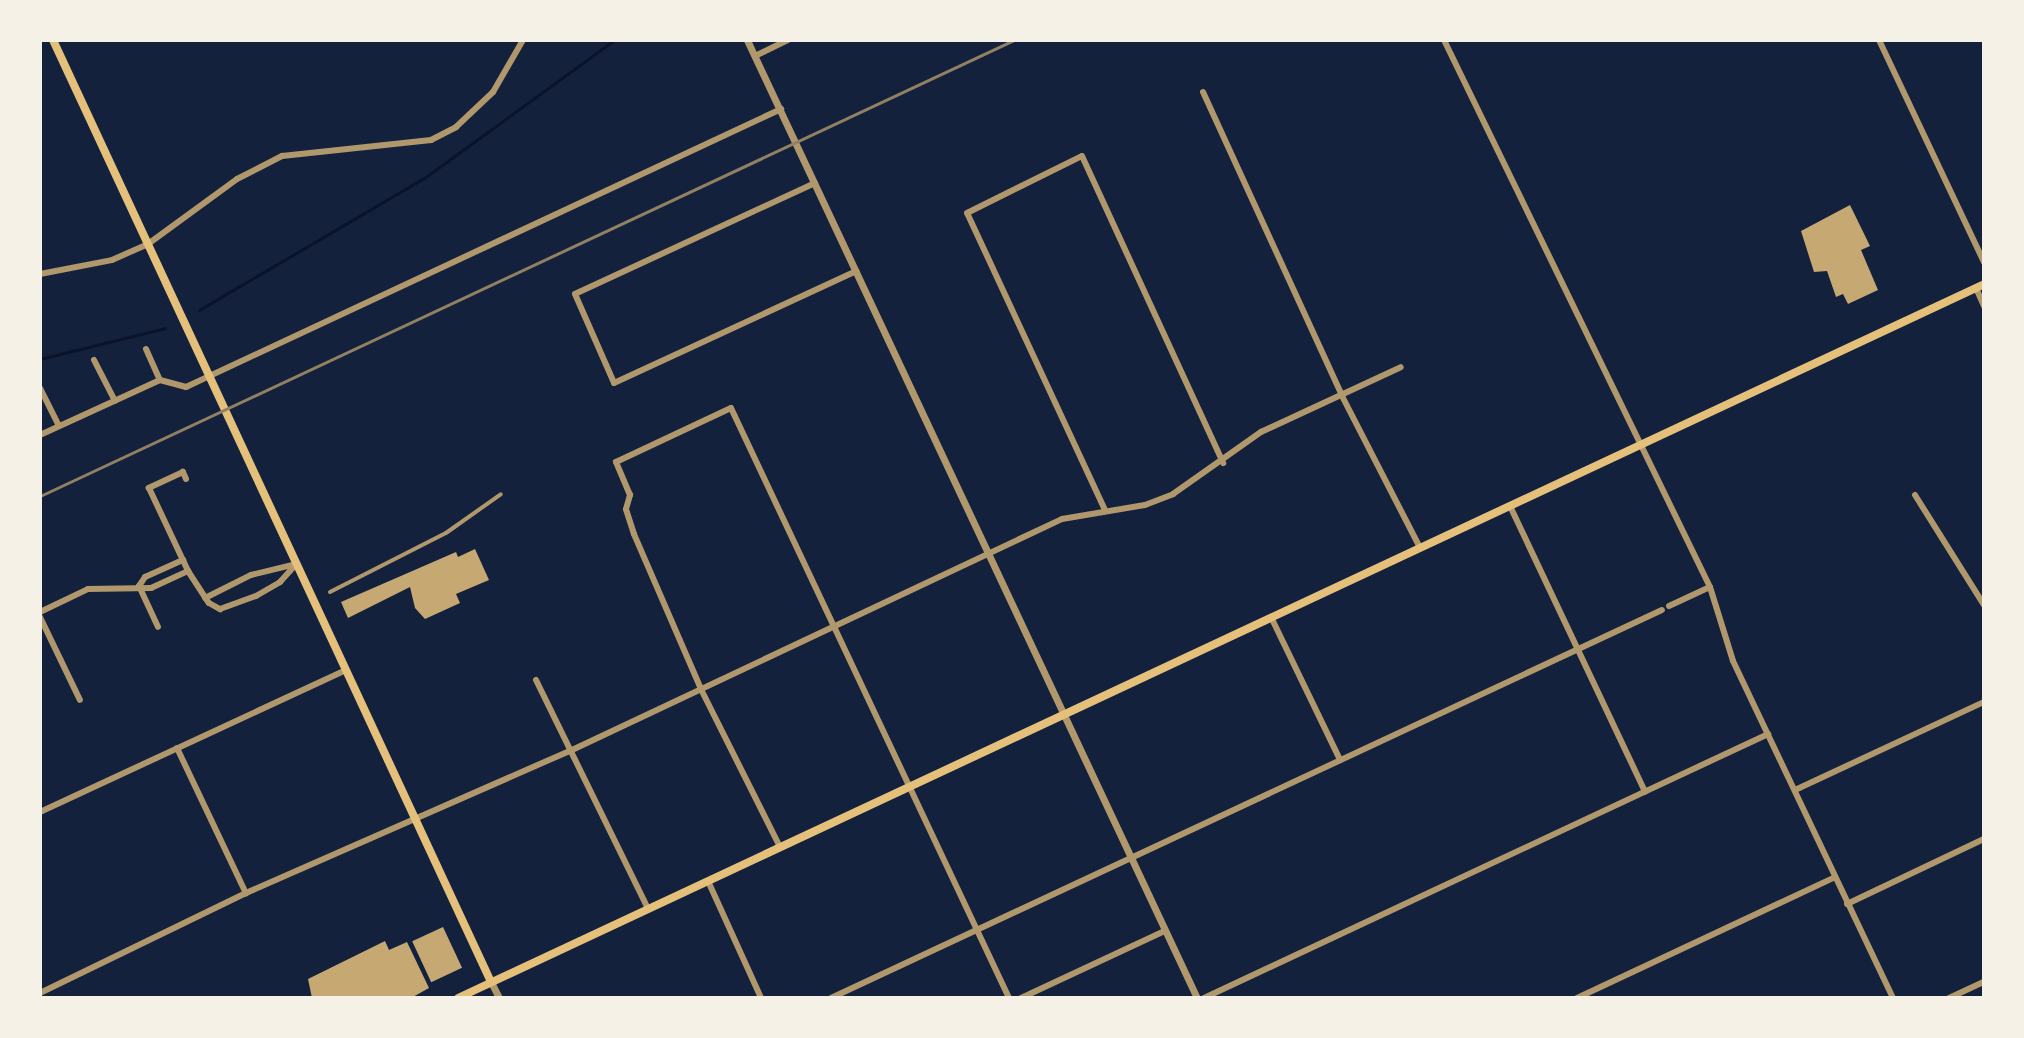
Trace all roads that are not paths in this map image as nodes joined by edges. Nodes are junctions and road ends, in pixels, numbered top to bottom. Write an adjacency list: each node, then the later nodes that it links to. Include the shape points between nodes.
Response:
1 (53, 40): 11 (main road)
2 (523, 40): 11 (street, via 493,92 456,127 406,145 282,156 237,179)
3 (747, 40): 7 (street)
4 (788, 40): 7 (street)
5 (1444, 40): 27 (street)
6 (1879, 40): 12 (street)
7 (755, 56): 9 (street)
8 (1203, 92): 23 (street)
9 (781, 109): 10 (street); 20 (street)
10 (815, 183): 13 (street); 13 (street, via 575,294 614,383)
11 (148, 244): 14 (street, via 112,260); 20 (main road)
12 (1984, 262)
13 (856, 271): 35 (street)
14 (40, 274)
15 (1980, 286): 16 (street); 27 (main road)
16 (1984, 306)
17 (146, 349): 21 (street)
18 (94, 360): 24 (street)
19 (1401, 367): 23 (street)
20 (210, 376): 21 (street, via 186,387); 37 (main road)
21 (160, 380): 24 (street)
22 (40, 388): 25 (street)
23 (1341, 394): 28 (street, via 1261,432); 34 (street)
24 (115, 401): 25 (street)
25 (59, 426): 26 (street)
26 (40, 435)
27 (1637, 446): 32 (main road); 40 (street, via 1653,466)
28 (1223, 463): 33 (street, via 1173,494 1145,505); 33 (street, via 1082,156 967,213)
29 (186, 479): 36 (street, via 183,472 149,488)
30 (501, 494): 41 (street, via 446,533)
31 (1915, 495): 43 (street)
32 (1510, 506): 34 (main road); 48 (street)
33 (1105, 510): 35 (street, via 1062,519)
34 (1420, 548): 45 (main road)
35 (988, 555): 47 (street); 54 (street)
36 (183, 560): 38 (street); 39 (street, via 145,577)
37 (296, 564): 42 (street, via 251,575); 42 (street, via 280,582 227,607 220,609); 49 (main road)
38 (188, 571): 39 (street, via 151,588); 42 (street)
39 (139, 586): 44 (street, via 88,589); 46 (street)
40 (1710, 587): 48 (street); 55 (street, via 1719,627)
41 (330, 592)
42 (205, 598)
43 (1984, 605)
44 (40, 615): 52 (street)
45 (1271, 617): 54 (main road); 58 (street)
46 (158, 627)
47 (834, 627): 51 (street); 51 (street, via 731,408 616,462 630,495 626,509 634,534); 59 (street)
48 (1578, 649): 58 (street); 61 (street)
49 (344, 671): 56 (street); 63 (main road)
50 (536, 680): 57 (street)
51 (701, 689): 57 (street); 65 (street)
52 (80, 700)
53 (1984, 702): 60 (street)
54 (1063, 715): 59 (main road); 66 (street)
55 (1768, 734): 60 (street); 61 (street)
56 (177, 748): 62 (street); 69 (street)
57 (572, 750): 63 (street); 71 (street)
58 (1340, 760): 66 (street)
59 (909, 787): 65 (main road); 72 (street)
60 (1795, 790): 67 (street)
61 (1645, 792): 84 (street)
62 (40, 812)
63 (414, 816): 69 (street); 74 (main road)
64 (1984, 839): 70 (street)
65 (780, 847): 68 (main road)
66 (1130, 858): 72 (street); 73 (street)
67 (1835, 877): 70 (street); 85 (street)
68 (708, 881): 71 (main road); 79 (street)
69 (246, 893): 76 (street)
70 (1847, 904): 86 (street)
71 (648, 909): 74 (main road)
72 (978, 930): 80 (street); 81 (street)
73 (1165, 931): 82 (street); 83 (street)
74 (491, 982): 77 (main road); 78 (street)
75 (1984, 982): 87 (street)
76 (40, 993)
77 (458, 998)
78 (499, 998)
79 (761, 998)
80 (831, 998)
81 (1009, 998)
82 (1021, 998)
83 (1197, 998)
84 (1204, 998)
85 (1577, 998)
86 (1893, 998)
87 (1949, 998)

